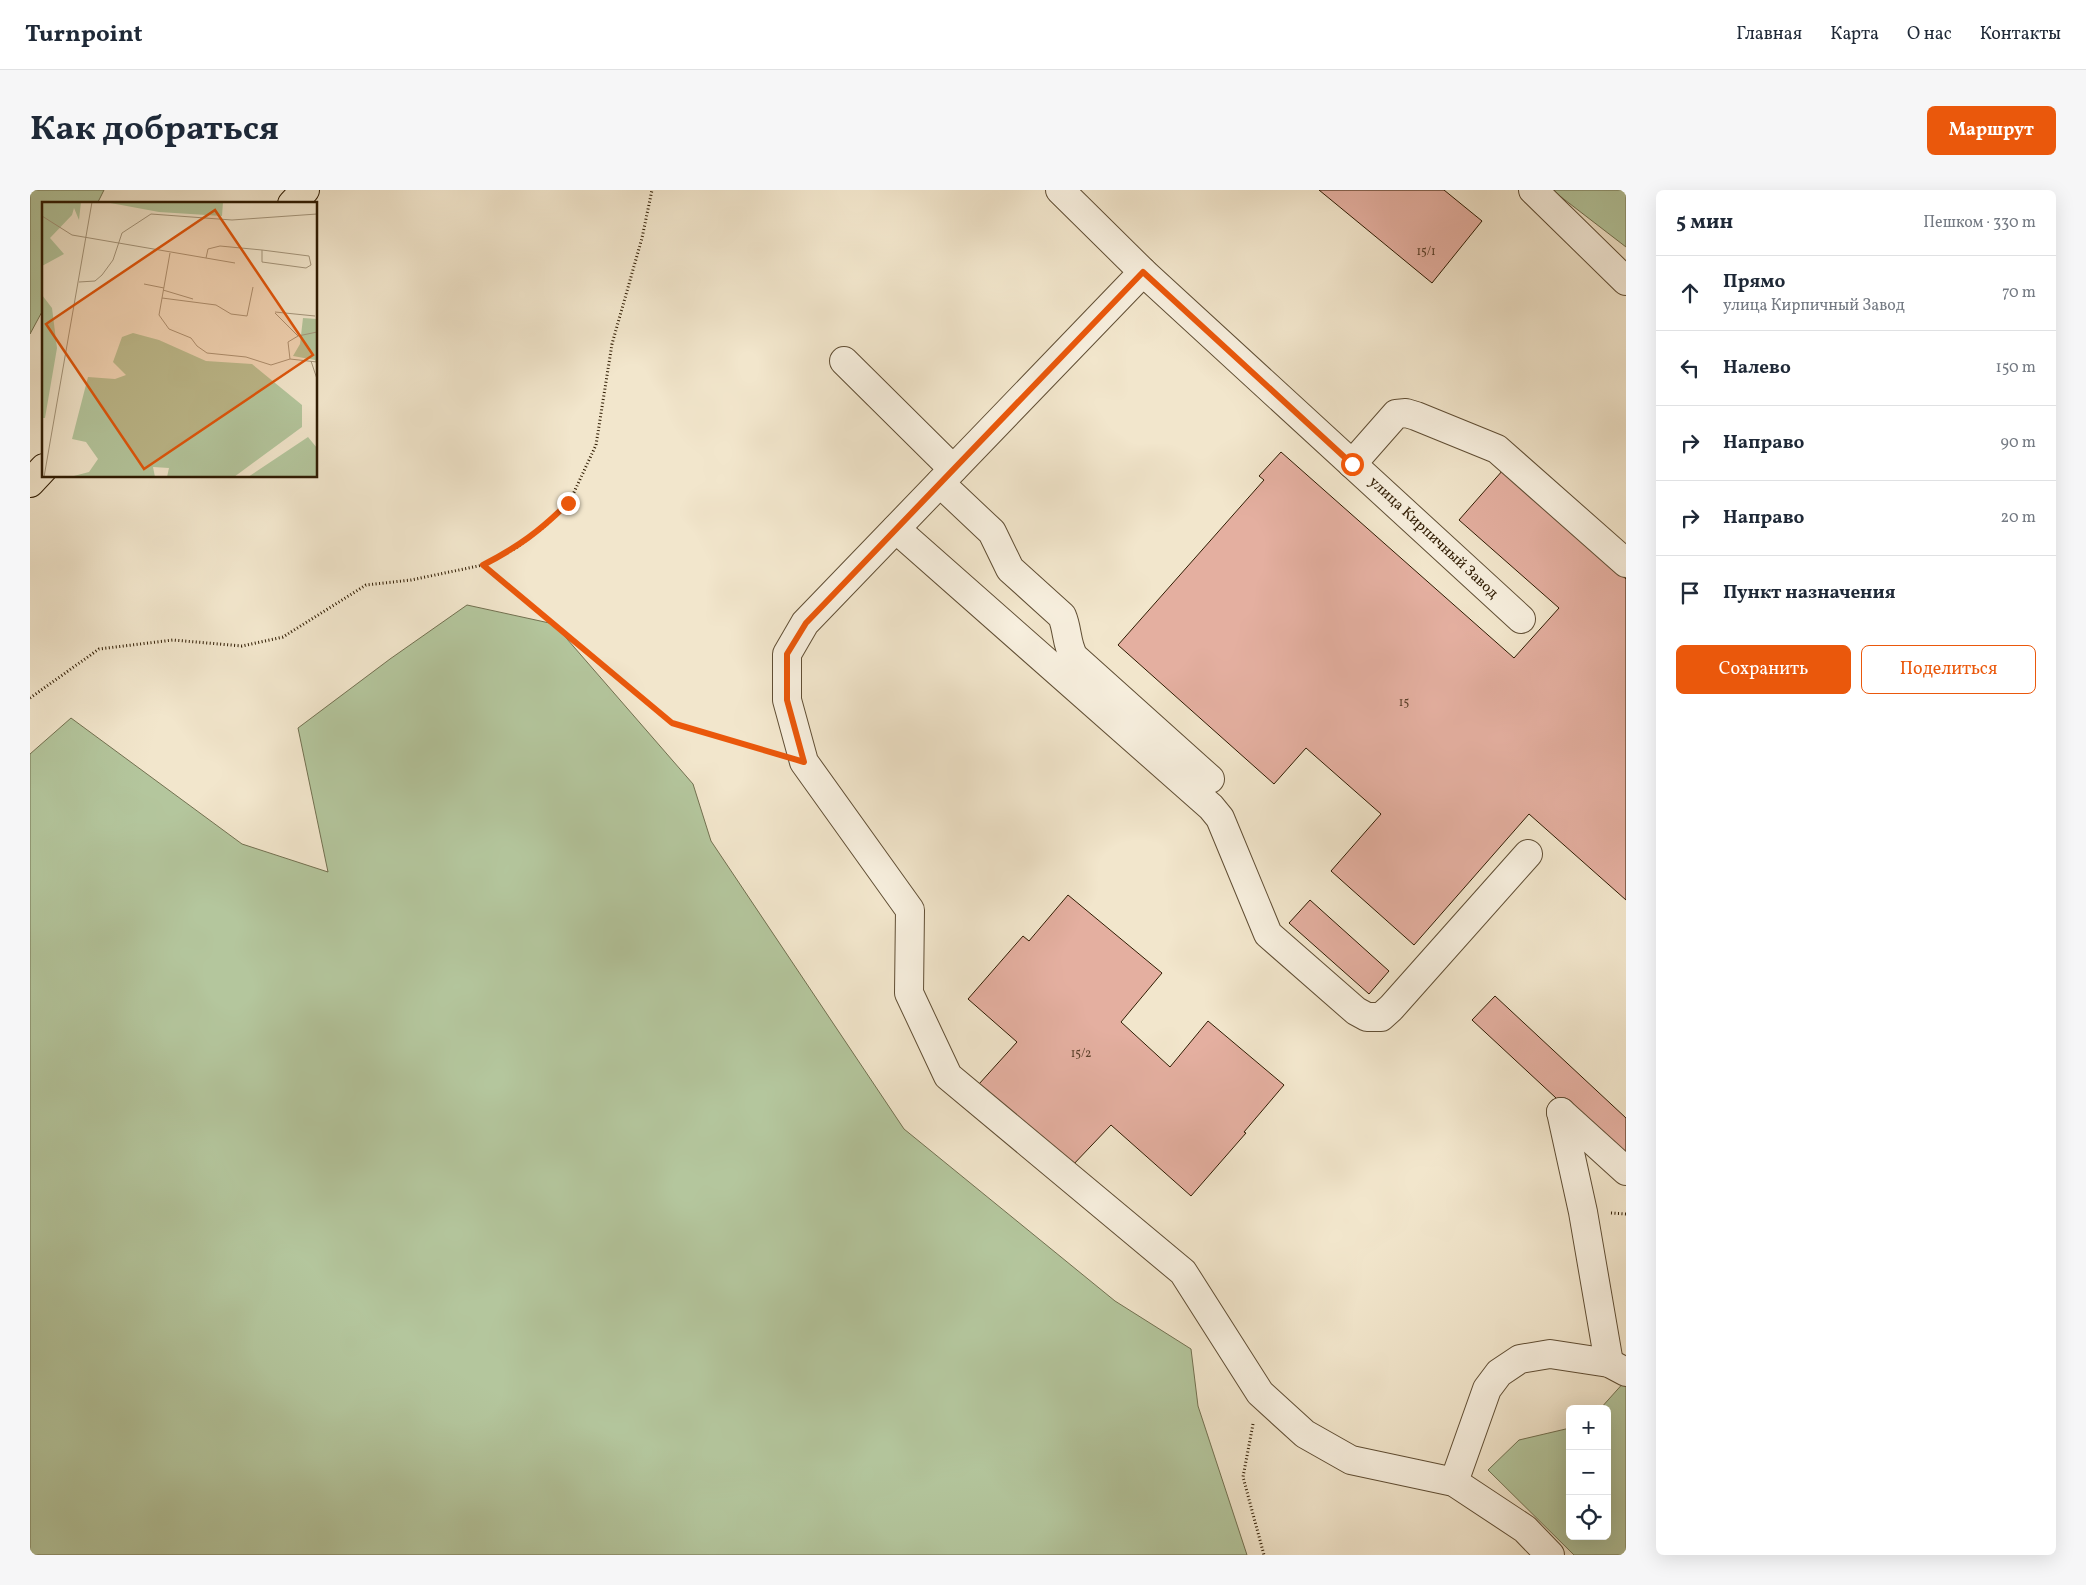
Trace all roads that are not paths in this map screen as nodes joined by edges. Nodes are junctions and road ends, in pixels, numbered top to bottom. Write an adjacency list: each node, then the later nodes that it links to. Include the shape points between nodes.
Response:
1 (305, 190): 4 (main road)
2 (1060, 190): 5 (street, улица Кирпичный Завод)
3 (1533, 190): 6 (street)
4 (294, 202)
5 (1143, 272): 8 (street, улица Кирпичный Завод); 10 (street)
6 (1626, 281)
7 (844, 361): 10 (street)
8 (1352, 464): 13 (street, via 1396,414 1416,416 1497,449); 14 (street, улица Кирпичный Завод)
9 (42, 470): 11 (main road)
10 (947, 476): 12 (street); 15 (street, via 992,532 1010,569 1062,616 1068,648 1074,657)
11 (30, 483)
12 (896, 529): 16 (street, via 1211,807 1220,818 1268,934 1361,1014 1382,1017); 19 (street, via 806,623 787,654 787,700 804,762 910,910 909,993 948,1076 1183,1272 1260,1393 1305,1434 1351,1460)
13 (1626, 563)
14 (1521, 619)
15 (1210, 779)
16 (1528, 854)
17 (1626, 1171): 18 (street, via 1561,1112)
18 (1617, 1368): 19 (street, via 1550,1354 1520,1359 1499,1373 1487,1389)
19 (1454, 1482): 20 (street, via 1525,1530)
20 (1550, 1555)

